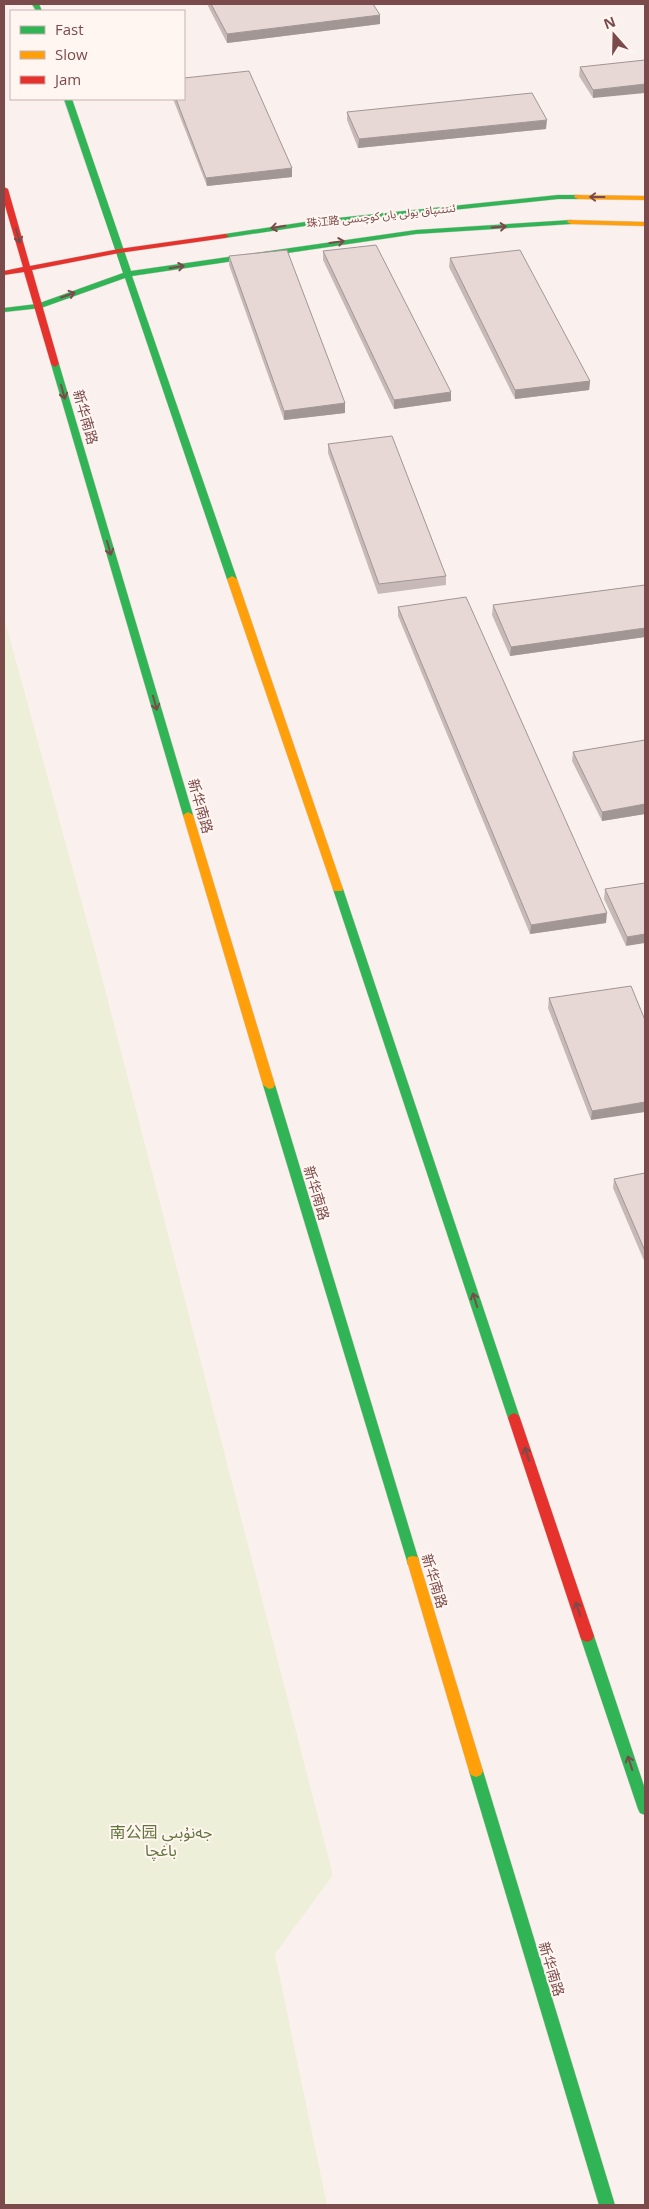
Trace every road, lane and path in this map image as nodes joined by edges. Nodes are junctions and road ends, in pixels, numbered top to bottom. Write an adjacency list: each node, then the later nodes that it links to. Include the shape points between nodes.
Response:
1 (68, 100): 5 (main road)
2 (4, 189): 6 (main road, 新华南路, one-way to 6)
3 (645, 198): 5 (main road, 珠江路 ئىتتىپاق يولى يان كوچىسى, one-way to 5, via 558,197 318,222)
4 (645, 224): 8 (main road, 珠江路 ئىتتىپاق يولى يان كوچىسى, one-way to 4, via 416,232 564,222)
5 (119, 252): 6 (main road, 珠江路 ئىتتىپاق يولى يان كوچىسى); 8 (main road)
6 (28, 270): 7 (main road, 珠江路 ئىتتىپاق يولى يان كوچىسى); 9 (main road, 新华南路)
7 (4, 273)
8 (128, 274): 9 (main road, 珠江路 ئىتتىپاق يولى يان كوچىسى, one-way to 8); 11 (main road, one-way to 8, via 316,822)
9 (38, 306): 10 (main road, 珠江路 ئىتتىپاق يولى يان كوچىسى); 12 (main road, 新华南路, one-way to 12, via 192,831)
10 (4, 310)
11 (645, 1809)
12 (607, 2205)

